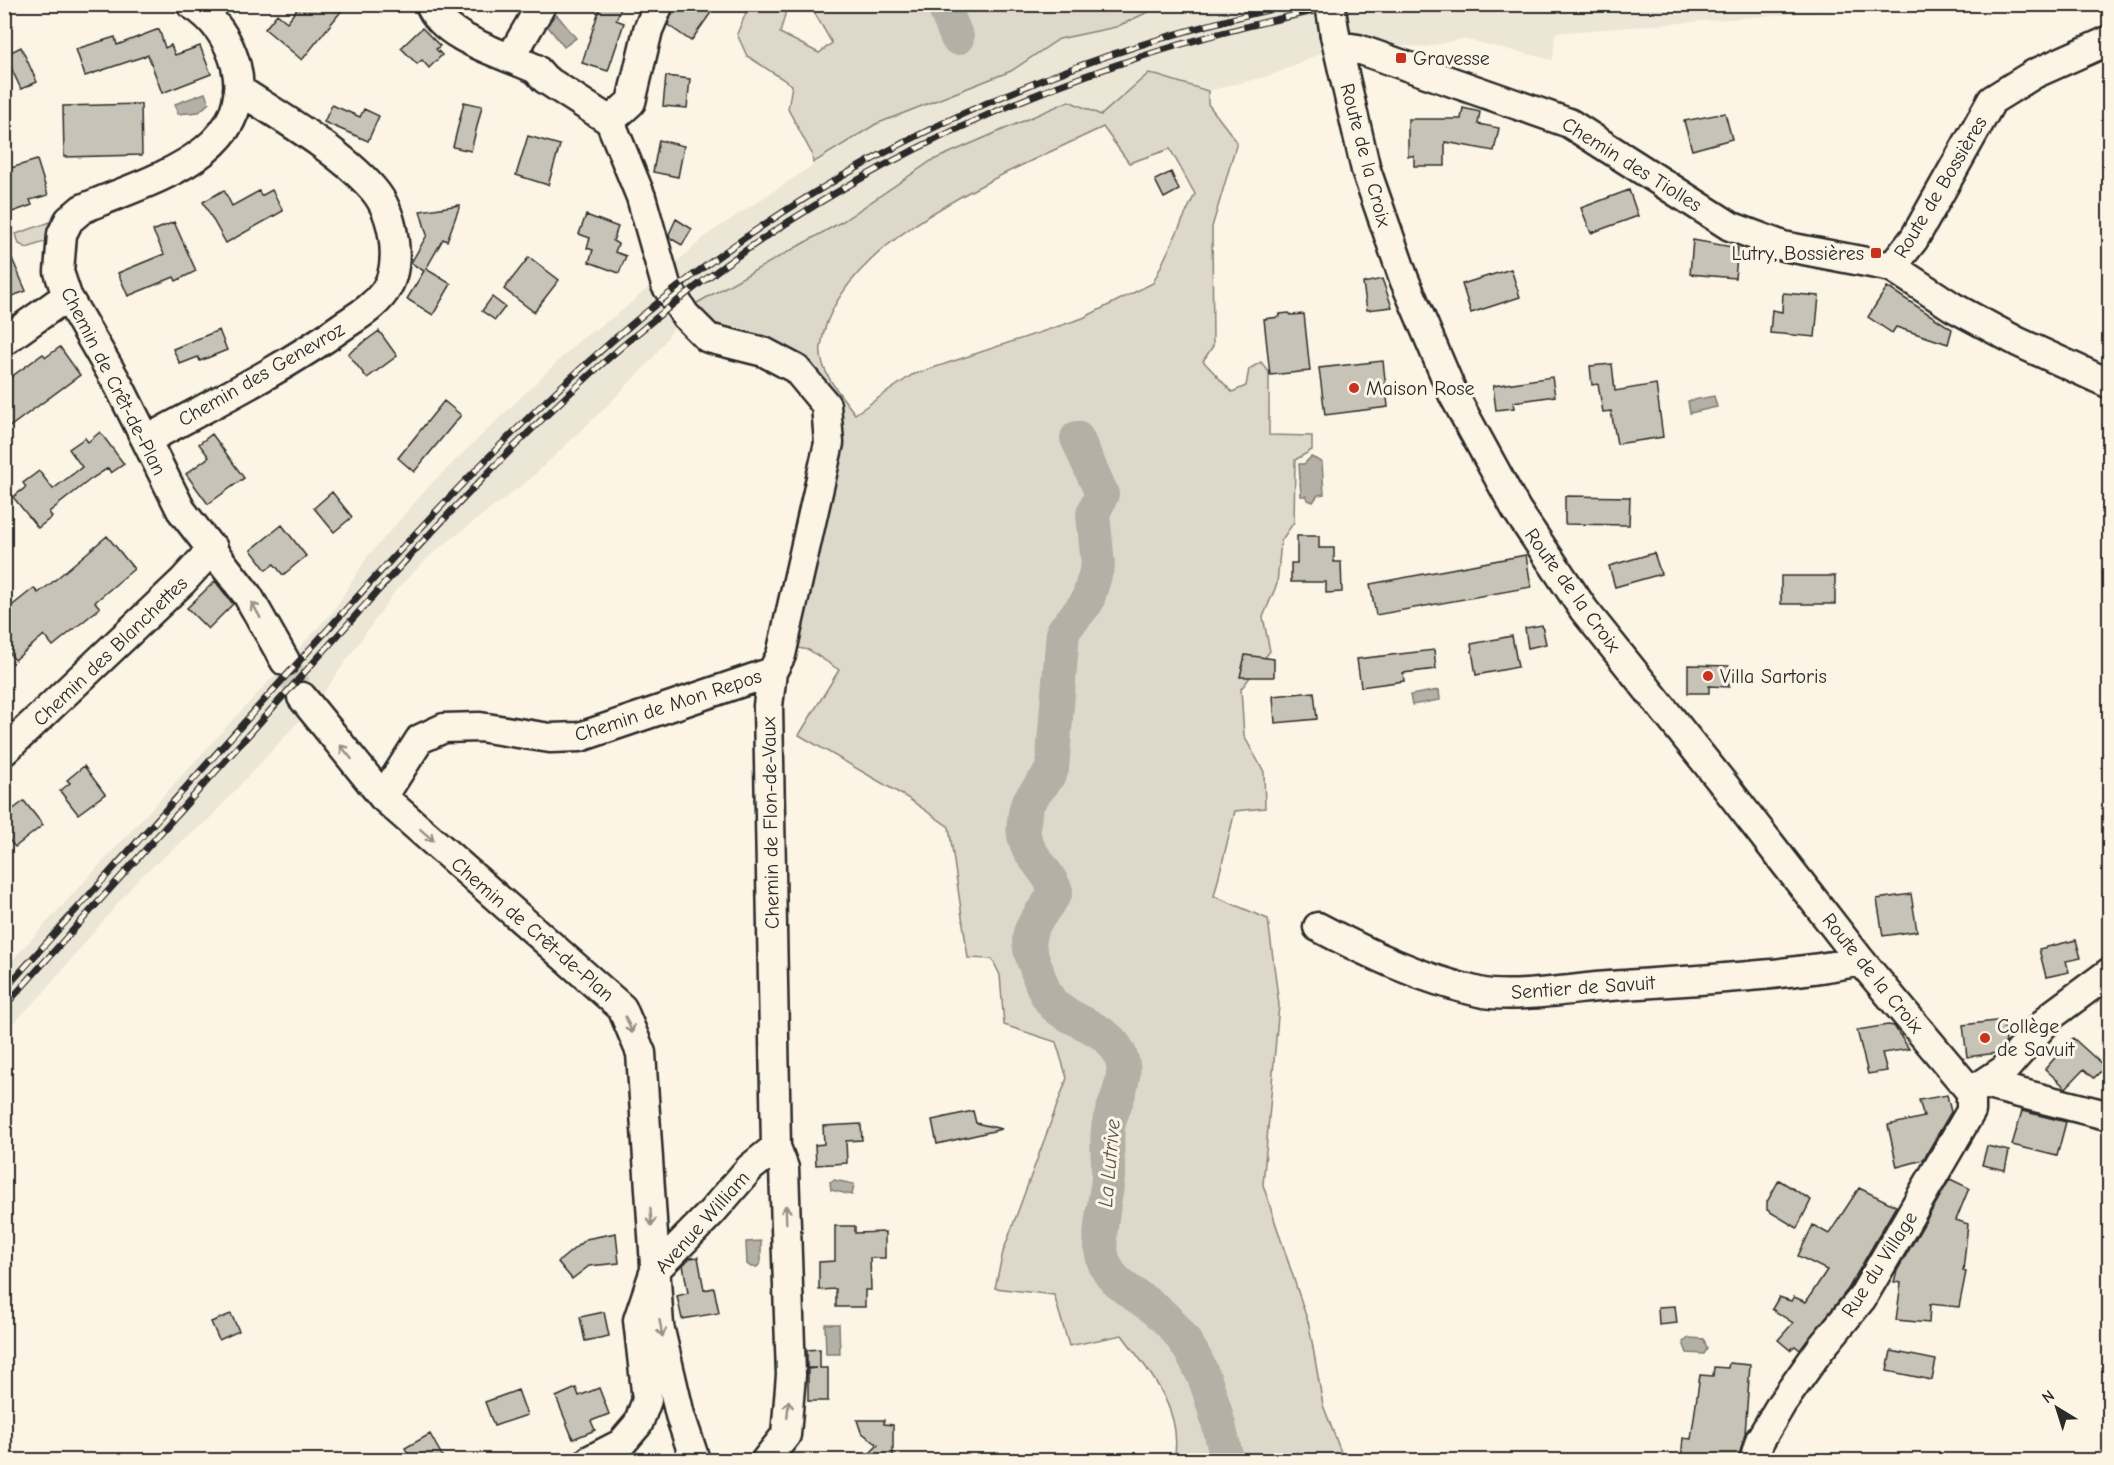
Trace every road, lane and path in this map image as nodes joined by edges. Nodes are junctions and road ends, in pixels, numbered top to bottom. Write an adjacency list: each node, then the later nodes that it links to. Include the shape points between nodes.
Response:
1 (191, 4): 9 (street, via 218,26 233,55)
2 (430, 4): 8 (street, via 433,14 447,29)
3 (542, 4): 8 (street)
4 (659, 4): 10 (street, via 648,30 630,102)
5 (1330, 4): 7 (street, Route de la Croix, bridge)
6 (2109, 40): 11 (street, Route de Bossières, via 2034,74 1992,100 1914,239)
7 (1337, 41): 11 (street, Chemin des Tiolles, via 1569,123 1730,226 1783,246); 23 (street, Route de la Croix, via 1366,170 1385,230 1453,394 1487,459 1584,610)
8 (511, 57): 10 (street, via 536,69)
9 (238, 89): 12 (street, Chemin de Crêt-de-Plan, via 230,119 212,146 192,161 82,209 69,220 59,254 59,272); 15 (street, Chemin des Genevroz, via 340,159 374,189 390,228 394,273 375,304 313,348)
10 (610, 122): 18 (street, Chemin de Flon-de-Vaux, via 641,197 666,285 685,315 708,338 764,352 796,369 826,405 828,443 781,655)
11 (1892, 267): 14 (street, Route de Bossières, via 1962,312)
12 (67, 296): 13 (street); 15 (street, Chemin de Crêt-de-Plan)
13 (4, 341)
14 (2109, 384)
15 (146, 440): 16 (street, Chemin de Crêt-de-Plan, via 181,510)
16 (213, 548): 17 (street, Chemin de Crêt-de-Plan, one-way to 16, via 248,596); 20 (street, Chemin des Blanchettes)
17 (285, 661)
18 (772, 672): 21 (street, Chemin de Mon Repos, via 580,737 550,738 480,727 444,728 420,739); 27 (street, Chemin de Flon-de-Vaux, via 768,706)
19 (302, 697): 21 (street, Chemin de Crêt-de-Plan, one-way to 19)
20 (4, 751)
21 (383, 797): 28 (street, Chemin de Crêt-de-Plan, one-way to 28, via 622,1008 641,1053)
22 (1318, 927): 23 (street, Sentier de Savuit, via 1382,961 1480,993 1691,980)
23 (1861, 961): 25 (street, Route de la Croix)
24 (2109, 972): 25 (street, via 2052,1015 2004,1070)
25 (1977, 1088): 26 (street); 32 (street, Rue du Village, via 1971,1112 1868,1288 1782,1403 1760,1440)
26 (2109, 1116)
27 (776, 1147): 28 (street, Avenue William, via 750,1168); 31 (street, Chemin de Flon-de-Vaux, one-way to 27, via 786,1435 791,1375 784,1168)
28 (654, 1270): 29 (street, Avenue William, via 638,1320 647,1401 638,1424 621,1444); 30 (street, Chemin de Crêt-de-Plan, one-way to 30, via 659,1326)
29 (590, 1461)
30 (695, 1461)
31 (766, 1461)
32 (1754, 1461)

